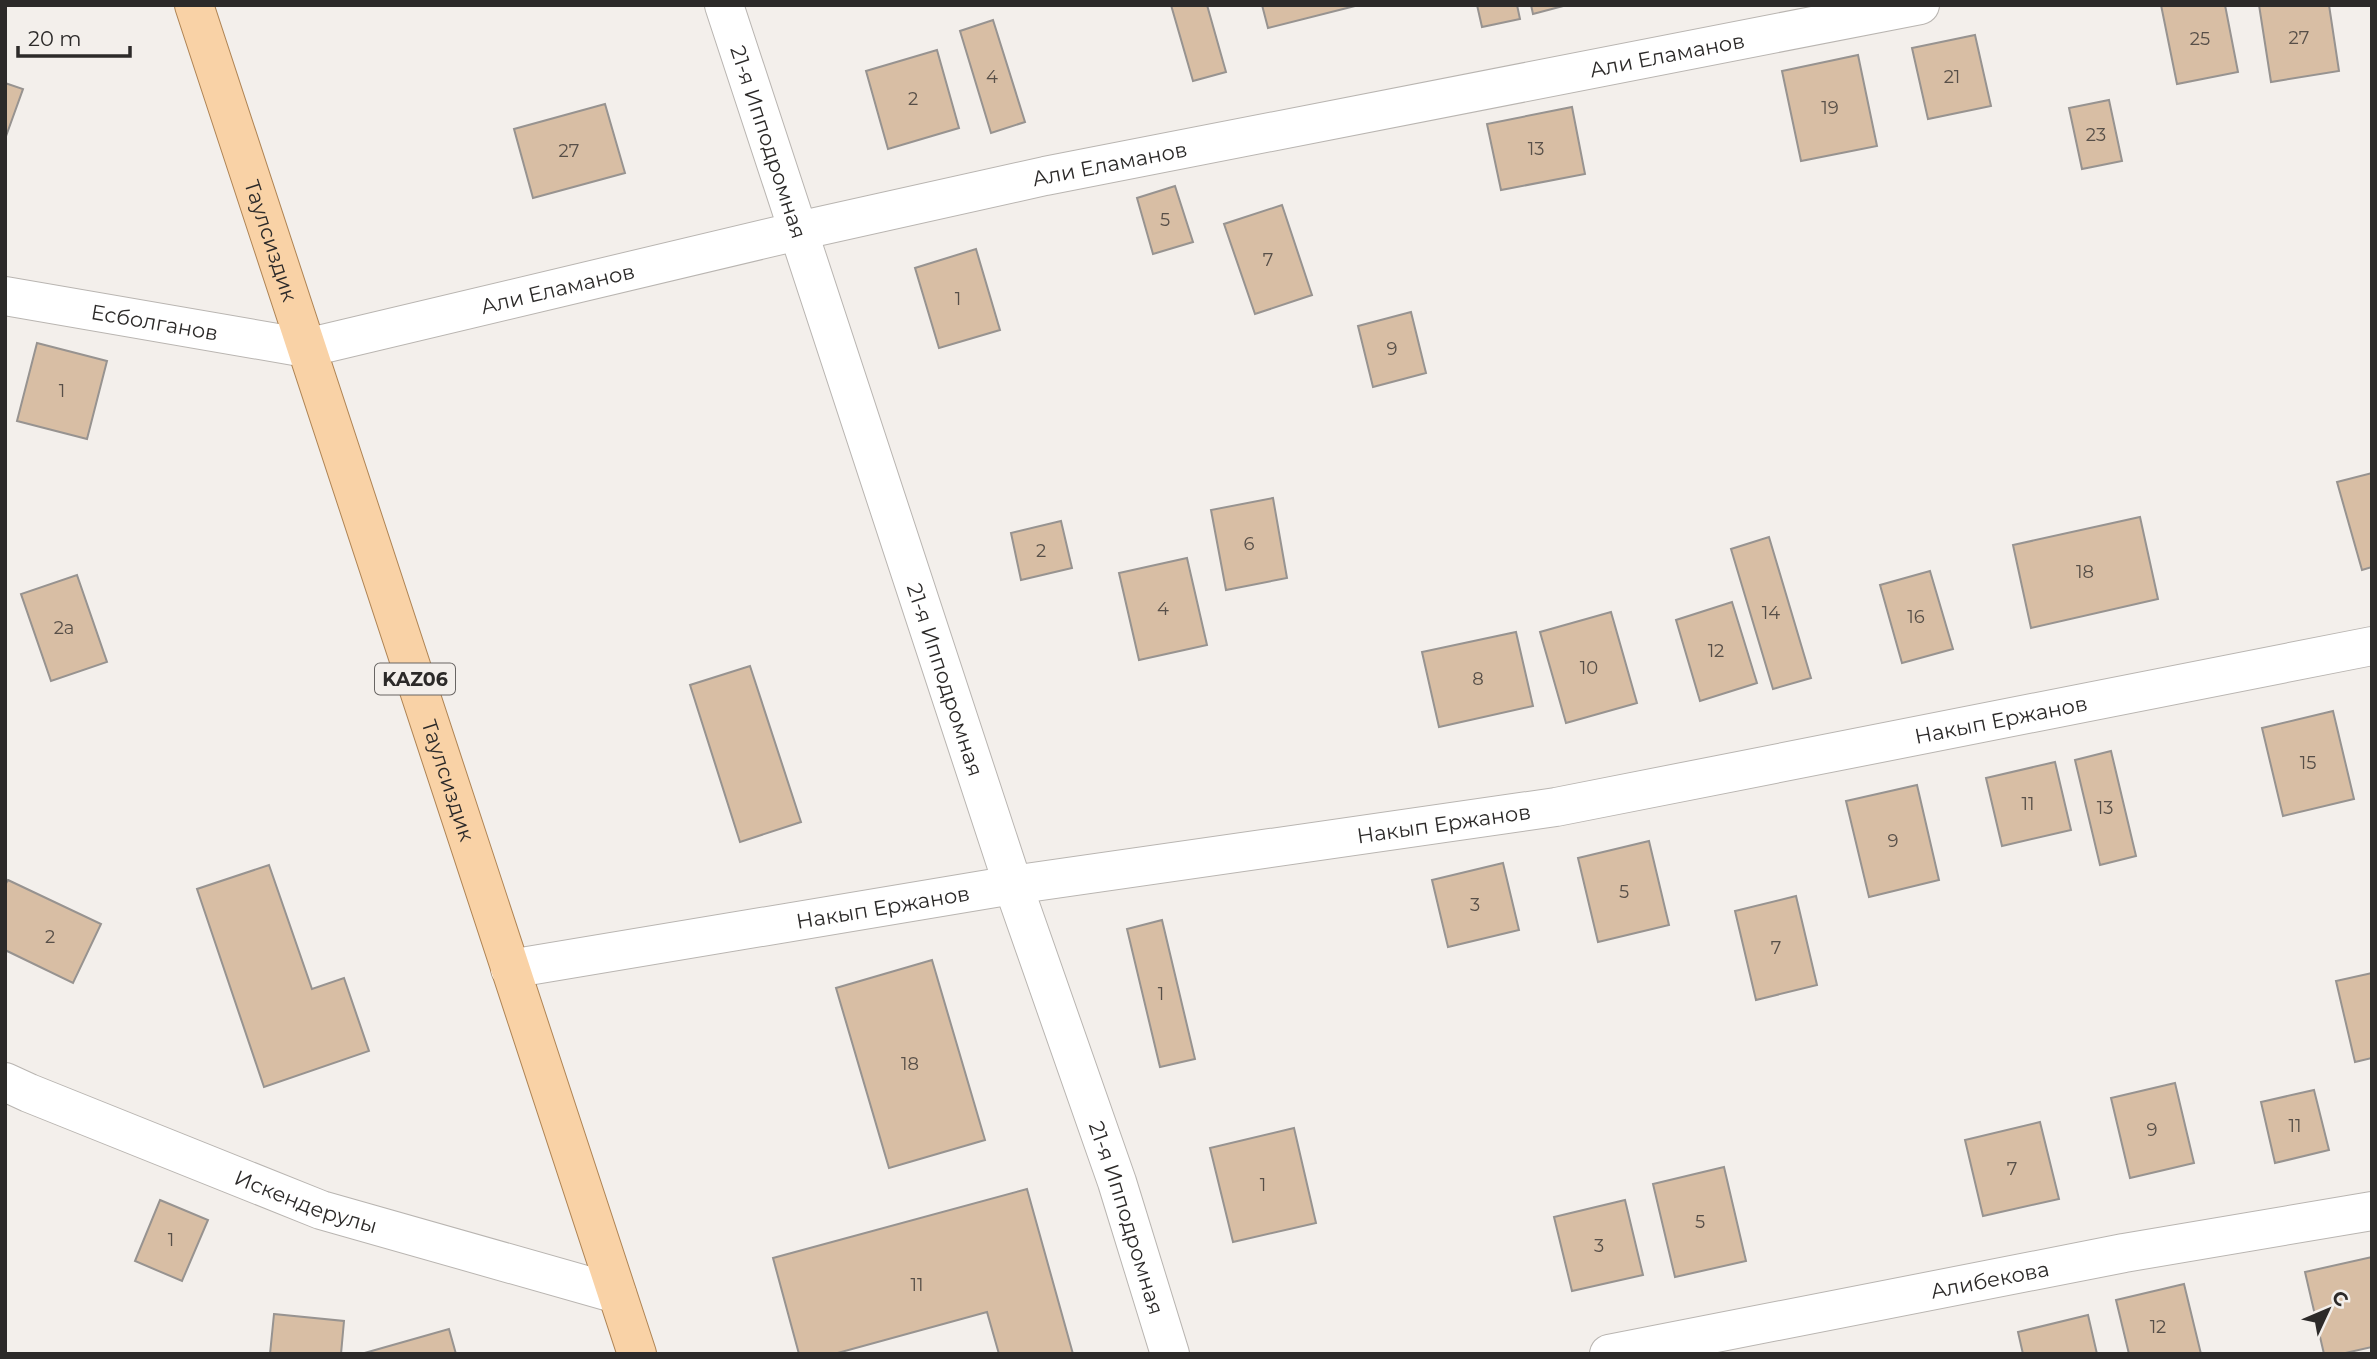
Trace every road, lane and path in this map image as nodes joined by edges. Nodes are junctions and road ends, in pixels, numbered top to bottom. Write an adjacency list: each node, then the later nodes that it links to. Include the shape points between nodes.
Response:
1 (194, 5): 6 (main road, Таулсиздик / KAZ06)
2 (724, 5): 4 (street, 21-я Ипподромная)
3 (1920, 5): 4 (street, Али Еламанов, via 1059,174)
4 (798, 231): 6 (street, Али Еламанов); 8 (street, 21-я Ипподромная)
5 (5, 296): 6 (street, Есболганов)
6 (306, 348): 9 (main road, Таулсиздик / KAZ06)
7 (2372, 646): 8 (street, Накып Ержанов, via 1556,807)
8 (1013, 885): 9 (street, Накып Ержанов); 14 (street, 21-я Ипподромная, via 1117,1182)
9 (510, 969): 12 (main road, Таулсиздик / KAZ06)
10 (5, 1082): 12 (street, Искендерулы, via 321,1210)
11 (2372, 1211): 15 (street, Алибекова, via 2124,1253)
12 (617, 1294): 13 (main road, Таулсиздик / KAZ06)
13 (637, 1354)
14 (1170, 1354)
15 (1609, 1354)

